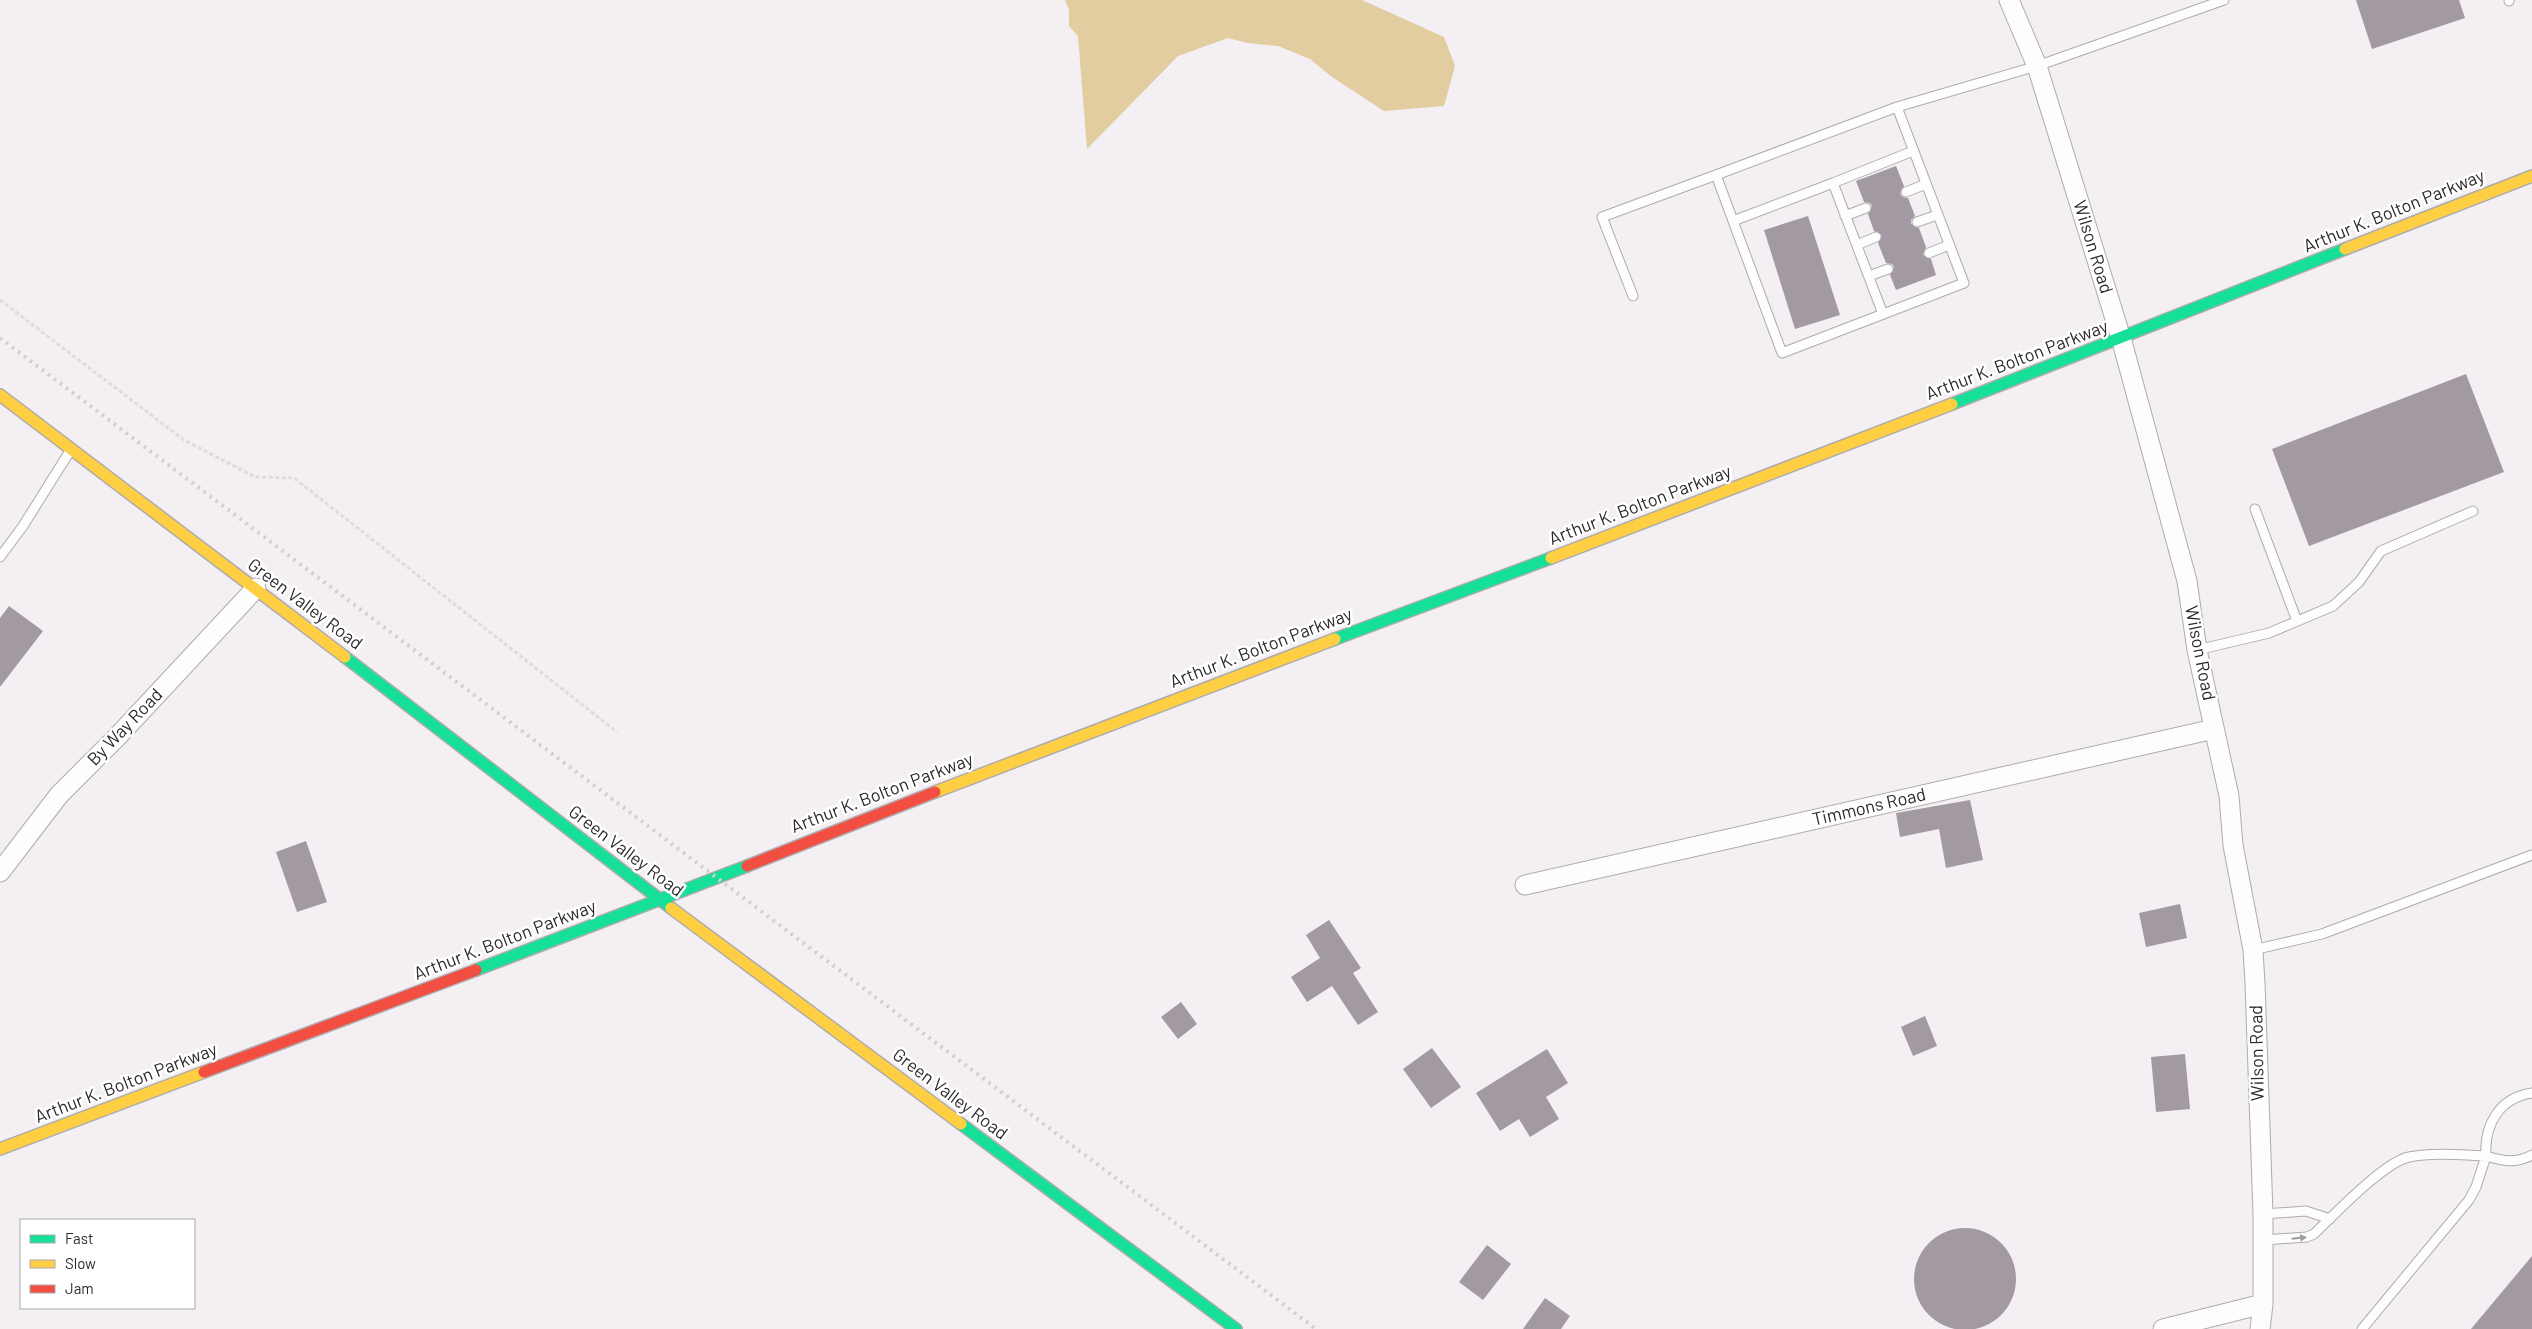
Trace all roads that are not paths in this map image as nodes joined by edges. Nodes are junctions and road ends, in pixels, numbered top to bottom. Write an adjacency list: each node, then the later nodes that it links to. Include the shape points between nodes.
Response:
1 (2009, 0): 3 (street, Wilson Road)
2 (2224, 0): 3 (lane)
3 (2037, 66): 4 (lane); 24 (street, Wilson Road)
4 (1896, 107): 5 (lane); 6 (lane)
5 (1913, 151): 8 (lane); 9 (lane)
6 (1716, 175): 14 (lane); 22 (lane, via 1602,217)
7 (2532, 176): 24 (main road, Arthur K. Bolton Parkway)
8 (1833, 182): 13 (lane); 14 (lane)
9 (1926, 184): 10 (lane); 12 (lane)
10 (1906, 192)
11 (1866, 208): 13 (lane)
12 (1937, 215): 15 (lane); 18 (lane)
13 (1846, 216): 17 (lane)
14 (1733, 221): 23 (lane, via 1782,353)
15 (1917, 222)
16 (1876, 237): 17 (lane)
17 (1856, 245): 21 (lane)
18 (1949, 246): 19 (lane); 23 (lane, via 1964,283)
19 (1929, 253)
20 (1888, 269): 21 (lane)
21 (1869, 276): 23 (lane)
22 (1633, 296)
23 (1883, 314)
24 (2121, 338): 32 (street, Wilson Road, via 2187,581); 37 (main road, Arthur K. Bolton Parkway, via 1763,478 1078,735)
25 (0, 395): 26 (main road, Green Valley Road)
26 (71, 449): 29 (lane); 30 (main road, Green Valley Road)
27 (2254, 509): 31 (lane)
28 (2473, 511): 31 (lane, via 2381,551 2359,582 2334,606)
29 (0, 557)
30 (256, 588): 35 (street, By Way Road, via 59,795); 37 (main road, Green Valley Road)
31 (2297, 621): 32 (lane, via 2269,633)
32 (2197, 650): 33 (street, Wilson Road)
33 (2214, 729): 36 (street, Timmons Road); 38 (street, Wilson Road, via 2229,796 2233,845)
34 (2532, 855): 38 (lane, via 2322,934)
35 (0, 872)
36 (1525, 885)
37 (661, 900): 40 (main road, Arthur K. Bolton Parkway); 47 (main road, Green Valley Road)
38 (2253, 950): 43 (street, Wilson Road)
39 (2532, 1092): 41 (lane, via 2499,1110 2488,1125)
40 (0, 1149)
41 (2486, 1156): 42 (lane, via 2506,1162); 44 (lane, via 2436,1154 2407,1157 2366,1184); 50 (lane, via 2469,1200)
42 (2532, 1156)
43 (2263, 1214): 44 (lane, via 2306,1211); 45 (street, Wilson Road)
44 (2330, 1219): 45 (lane, one-way to 44, via 2307,1237)
45 (2263, 1240): 46 (street, Wilson Road)
46 (2263, 1304): 48 (street); 49 (street, Wilson Road)
47 (1236, 1329)
48 (2163, 1329)
49 (2260, 1329)
50 (2362, 1329)

